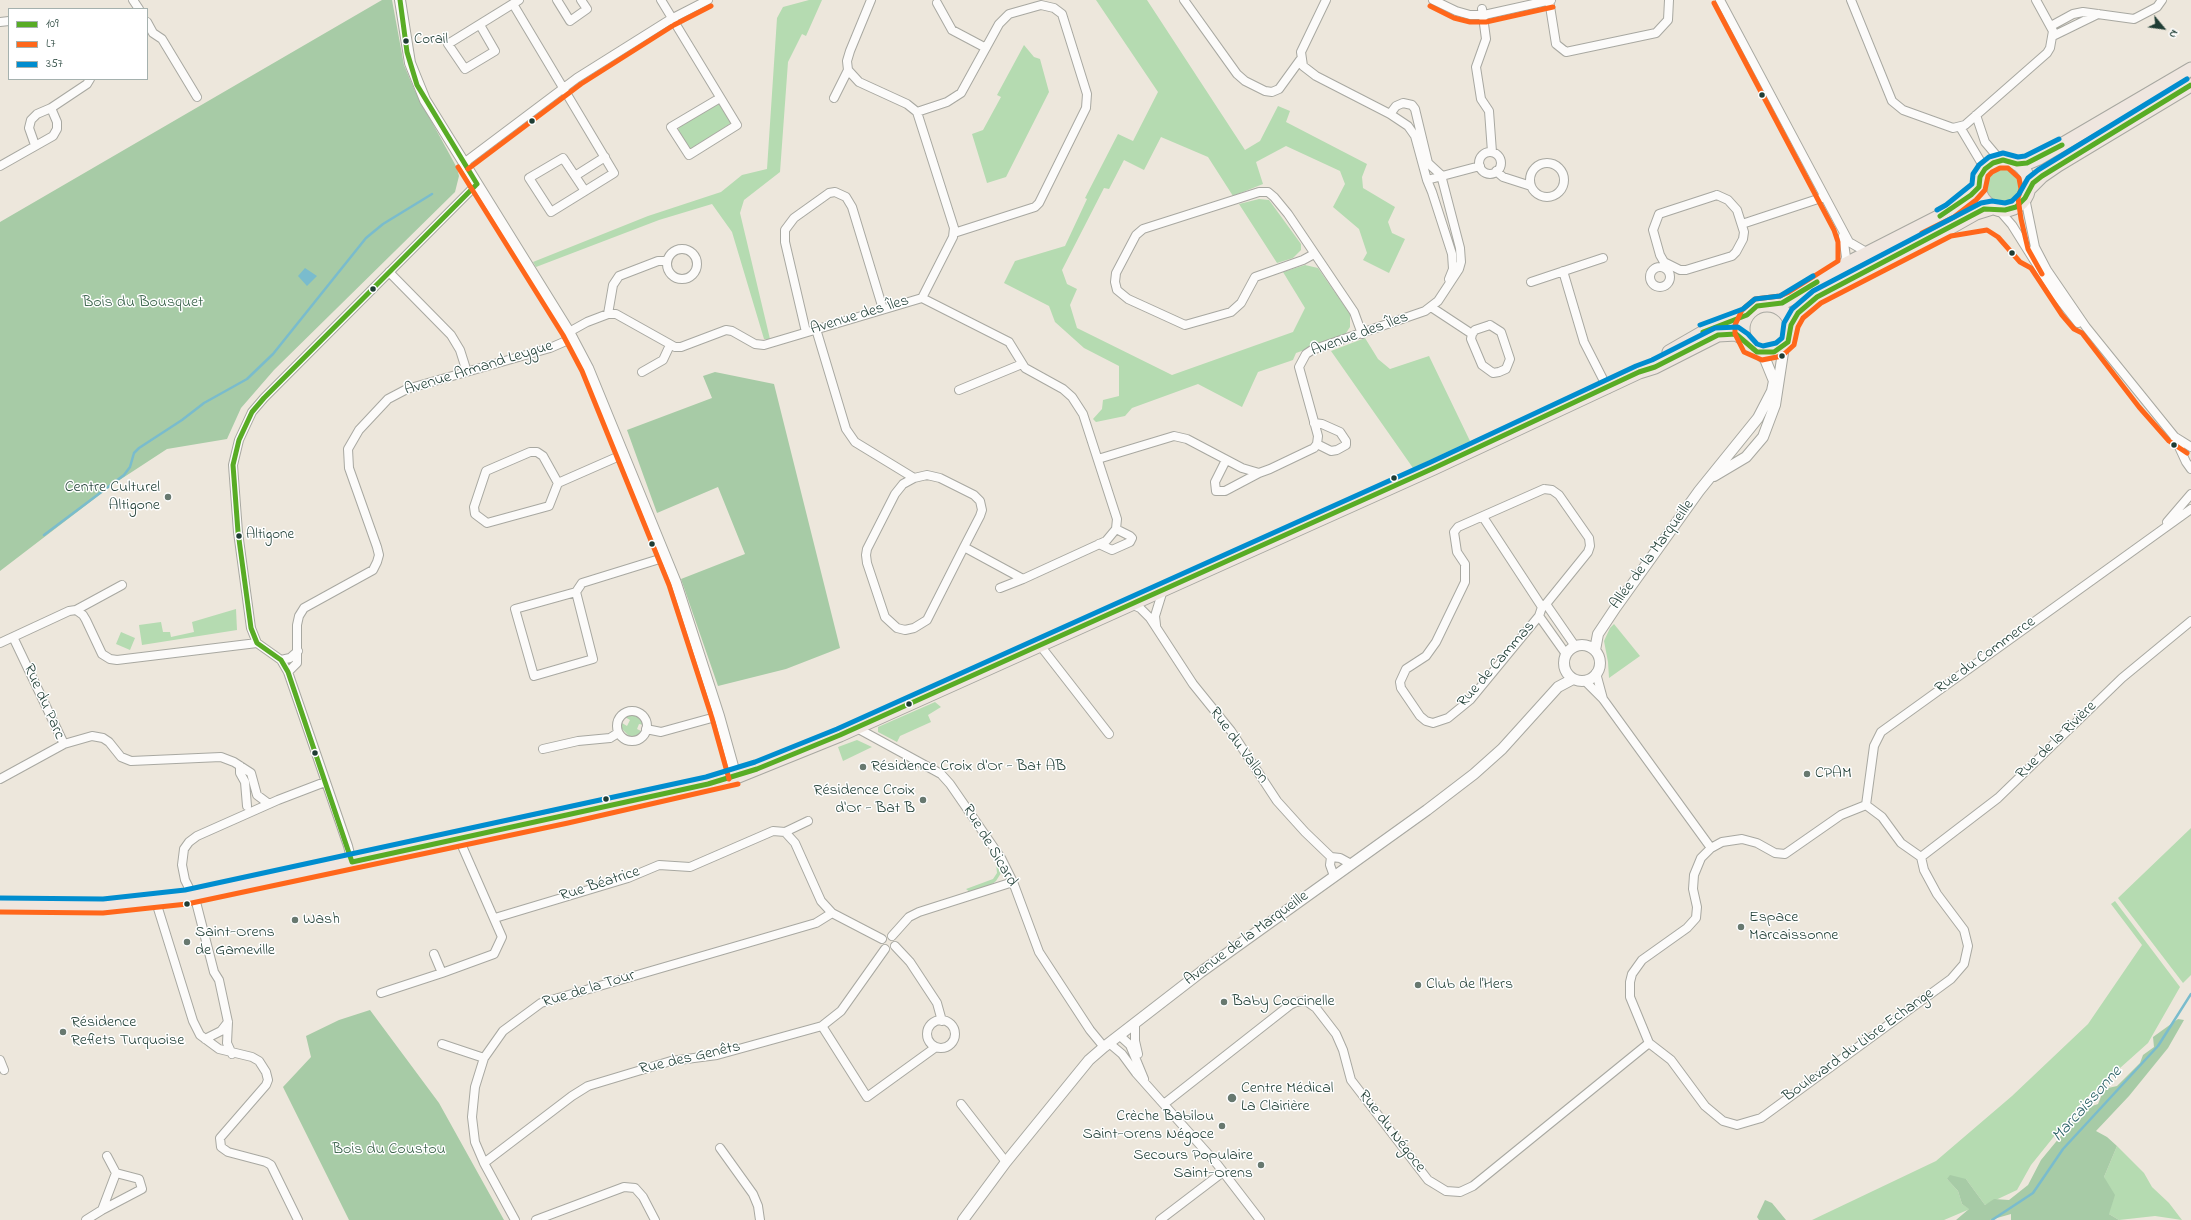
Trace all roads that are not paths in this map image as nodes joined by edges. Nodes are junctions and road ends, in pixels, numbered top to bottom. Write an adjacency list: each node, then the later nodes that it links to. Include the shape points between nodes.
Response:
1 (400, 0): 44 (street, via 407,52 417,85)
2 (558, 0): 3 (street, via 570,21 587,9)
3 (582, 0)
4 (661, 0): 20 (street)
5 (708, 0): 20 (street)
6 (871, 0): 27 (street, via 850,51)
7 (1184, 0): 26 (street, via 1237,74 1245,81 1272,92 1279,89)
8 (1326, 0): 26 (street, via 1300,52)
9 (1433, 0): 18 (street, via 1456,11)
10 (1550, 0): 11 (street, via 1556,44 1566,52 1656,33 1668,20); 18 (street)
11 (1669, 0)
12 (1720, 0): 58 (street)
13 (1851, 0): 39 (street, via 1892,101 1903,110 1947,127)
14 (2036, 0): 23 (street)
15 (2162, 0): 19 (street, via 2157,6 2134,19)
16 (516, 2): 22 (street); 31 (street)
17 (937, 3): 25 (street, via 952,30)
18 (1483, 12): 41 (street, via 1486,40 1476,67 1481,99 1489,111)
19 (2099, 13): 23 (street, via 2078,13); 24 (street)
20 (672, 19): 31 (street); 33 (street)
21 (148, 24): 32 (street, via 153,33 162,39)
22 (480, 25): 22 (street, via 448,44 465,69 495,51)
23 (2051, 26): 24 (street)
24 (2054, 36): 38 (street, via 2047,53)
25 (986, 48): 36 (street, via 961,93 948,102); 62 (street, via 999,24 1009,14 1040,5 1054,8 1062,14 1065,21 1088,101 1035,207)
26 (1300, 60): 37 (street, Avenue des Îles, via 1309,72)
27 (848, 70): 34 (street); 36 (street, via 859,82 907,104)
28 (2191, 70): 45 (main road, via 2039,158)
29 (89, 80): 35 (street)
30 (2191, 85): 57 (main road, via 2058,165 2042,176)
31 (564, 87): 42 (street); 44 (street)
32 (197, 97)
33 (720, 98): 33 (street, via 737,125 689,155 671,127)
34 (834, 98)
35 (51, 108): 40 (street, via 37,114 31,120 29,128); 40 (street, via 57,122 57,130 53,136)
36 (917, 112): 62 (street, via 953,221)
37 (1390, 114): 51 (street, Avenue des Îles, via 1403,103 1412,105 1428,163); 52 (street, Avenue des Îles, via 1408,126 1415,136)
38 (1976, 115): 39 (street); 43 (street, via 1985,142)
39 (1960, 127): 48 (street)
40 (35, 145): 46 (street)
41 (1492, 152): 47 (street, via 1482,156); 49 (street, via 1500,159 1500,166)
42 (605, 158): 50 (street); 56 (street, via 614,173)
43 (2003, 160): 45 (main road); 48 (main road)
44 (464, 164): 53 (street)
45 (2016, 164): 57 (main road, via 2026,175)
46 (0, 166)
47 (1480, 166): 49 (street, via 1487,173); 51 (street)
48 (1984, 169): 55 (main road)
49 (1496, 171): 54 (street, via 1503,177)
50 (575, 176): 56 (street); 56 (street, via 563,158 529,178 551,212)
51 (1441, 176): 52 (street); 75 (street, Avenue des Îles, via 1461,256 1459,269)
52 (1427, 180): 75 (street, Avenue des Îles, via 1454,262 1451,276)
53 (477, 184): 71 (street); 87 (street)
54 (1531, 186): 54 (street, via 1538,196 1551,198 1561,191 1564,185 1563,173 1556,166 1544,163 1530,176)
55 (1979, 187): 59 (main road, via 1981,195); 63 (main road, via 1950,211)
56 (585, 191)
57 (2027, 194): 59 (main road, via 2016,207); 82 (street, via 2035,247 2047,270)
58 (1824, 197): 60 (street); 61 (street)
59 (1995, 209): 81 (main road, via 1976,213 1817,298 1798,313); 82 (street, via 2024,243 2056,295 2079,324)
60 (1742, 224): 65 (street, via 1733,204 1717,195 1663,212 1659,214 1653,230); 70 (street, via 1743,239 1732,256 1686,270)
61 (1840, 227): 63 (street, via 1849,242); 68 (street, via 1845,241)
62 (954, 233): 74 (street)
63 (1868, 253): 68 (main road)
64 (1314, 254): 64 (street, via 1274,197 1268,192 1260,192 1143,229 1136,235 1116,273 1115,282 1118,290 1128,299 1185,325 1230,312 1241,303 1255,277); 85 (street, via 1354,312)
65 (1660, 255): 69 (street); 70 (street)
66 (1603, 258): 72 (street)
67 (668, 261): 79 (street, via 658,261 619,276 613,285)
68 (1844, 265): 76 (main road, via 1792,298)
69 (1661, 267): 70 (street); 70 (street, via 1651,272 1650,279 1654,286 1665,286 1670,279)
70 (1670, 269)
71 (388, 272): 93 (street, via 451,335 460,350); 132 (street, via 264,398 252,412 238,440 233,465 238,532 251,628)
72 (1563, 272): 73 (street); 96 (street, via 1584,342)
73 (1531, 282)
74 (922, 298): 78 (street, Avenue des Îles); 92 (street, Avenue des Îles, via 1009,342)
75 (1438, 301): 77 (street, Avenue des Îles)
76 (1770, 305): 80 (main road, via 1757,306); 81 (main road, via 1784,311)
77 (1431, 308): 85 (street, Avenue des Îles); 86 (street)
78 (883, 309): 83 (street, Avenue des Îles); 84 (street, via 852,207 846,197 835,192 829,193 794,218 785,230 785,242)
79 (608, 314): 87 (street, via 587,322); 89 (street, via 623,317)
80 (1747, 314): 88 (main road, via 1742,326); 95 (main road, via 1698,335)
81 (1791, 325): 90 (main road, via 1790,336)
82 (2086, 328): 99 (street)
83 (816, 329): 84 (street, Avenue des Îles); 107 (street, via 850,436 860,447)
84 (806, 332): 89 (street, Avenue des Îles, via 760,345 726,330 681,347)
85 (1362, 334): 98 (street, Avenue des Îles, via 1312,350 1301,360 1300,376)
86 (1472, 334): 86 (street, via 1471,340 1482,365 1493,373 1506,369 1510,359 1501,332 1490,325)
87 (571, 335): 93 (street, Avenue Armand Leygue, via 550,348); 102 (street, via 588,368)
88 (1744, 339): 91 (main road); 95 (main road, via 1736,334 1718,335 1655,367)
89 (670, 346): 94 (street, via 663,360)
90 (1784, 346): 91 (main road, via 1768,354); 108 (street, Allée de la Marqueille, via 1775,405 1763,437 1746,457)
91 (1757, 352): 108 (street, Allée de la Marqueille, via 1770,370 1774,381 1772,391 1758,418)
92 (1022, 364): 97 (street); 103 (street, Avenue des Îles, via 1031,372 1063,389 1075,400 1083,414)
93 (467, 372): 136 (street, Avenue Armand Leygue, via 407,389 388,399 359,430 348,449 349,468 379,555 373,570 304,608 298,616)
94 (642, 372)
95 (1639, 372): 96 (main road)
96 (1608, 388): 121 (main road)
97 (959, 390)
98 (1314, 423): 100 (street, Avenue des Îles, via 1318,436); 100 (street, via 1340,432 1346,441 1346,445 1337,450)
99 (2174, 436): 101 (street); 105 (street)
100 (1317, 444): 106 (street, via 1309,452)
101 (2191, 447)
102 (624, 454): 109 (street); 117 (street)
103 (1098, 459): 104 (street, via 1174,436 1187,439); 113 (street, Avenue des Îles, via 1116,519)
104 (1226, 460): 106 (street); 106 (street, via 1215,482 1216,491 1225,491)
105 (2191, 469)
106 (1259, 473)
107 (914, 478): 116 (street, via 927,475 940,478 980,501 980,516); 116 (street, via 903,484 895,494 867,549 867,563 884,618 890,624 905,630 927,620)
108 (1711, 478): 129 (street, Allée de la Marqueille, via 1651,557)
109 (558, 484): 109 (street, via 543,456 537,452 530,452 486,471 474,507 475,514 487,523 549,506)
110 (2191, 494): 114 (street, Rue du Commerce)
111 (2191, 509): 114 (street, Rue du Commerce)
112 (1483, 517): 124 (street); 124 (street, via 1544,489 1552,490 1559,495 1589,538 1588,552); 126 (street, Rue de Cammas, via 1458,527 1454,532 1457,552 1465,564 1465,582 1436,642 1426,656 1406,670 1402,676 1401,688 1420,716 1433,723 1440,722 1470,700)
113 (1116, 529): 115 (street, via 1111,538); 115 (street, via 1130,536 1130,542 1112,550)
114 (2152, 537): 159 (street, Rue du Commerce, via 1881,732 1872,753)
115 (1099, 544): 118 (street)
116 (964, 547): 118 (street)
117 (666, 556): 122 (street, via 582,584); 146 (street, via 694,634)
118 (1022, 578): 120 (street)
119 (122, 585): 125 (street)
120 (1000, 588)
121 (1164, 588): 123 (main road); 128 (street, via 1157,611)
122 (576, 592): 122 (street, via 515,609 534,676 593,659)
123 (1130, 603): 128 (street, Rue du Vallon, via 1144,611); 133 (main road)
124 (1544, 605): 126 (street, Rue de Cammas); 134 (street, Rue de Cammas)
125 (76, 610): 130 (street, via 68,611); 132 (street, via 86,620 102,654 110,659)
126 (1539, 616): 137 (street, Rue de Cammas)
127 (2191, 622): 167 (street, Rue de la Rivière, via 2122,678 1998,798)
128 (1156, 626): 166 (street, Rue du Vallon, via 1193,684 1231,731 1277,801)
129 (1598, 634): 134 (street, Allée de la Marqueille); 135 (street, Allée de la Marqueille)
130 (13, 637): 131 (street); 151 (street, Rue du Parc)
131 (0, 643)
132 (257, 643): 138 (street)
133 (1038, 644): 147 (main road); 150 (street)
134 (1580, 645): 135 (street); 137 (street)
135 (1595, 650): 141 (street, via 1600,661)
136 (298, 651): 138 (street, via 290,658); 140 (street, Avenue Armand Leygue, via 297,663)
137 (1566, 654): 139 (street)
138 (281, 660): 140 (street)
139 (1565, 669): 142 (street); 144 (street, Avenue de la Marqueille)
140 (288, 672): 156 (street)
141 (1596, 673): 143 (street); 145 (street)
142 (1573, 679): 143 (street); 144 (street, Avenue de la Marqueille)
143 (1585, 681): 145 (street)
144 (1558, 687): 169 (street, Avenue de la Marqueille, via 1490,760 1427,810)
145 (1603, 700): 165 (street)
146 (719, 716): 148 (street, via 661,732); 154 (street)
147 (855, 727): 154 (main road); 171 (street, Rue de Sicard, via 940,774 964,803 1001,858)
148 (646, 729): 149 (street, via 640,738 632,741 624,739); 149 (street, via 642,715 631,711 620,716 617,724)
149 (618, 733): 152 (street, via 610,738 578,741)
150 (1109, 734)
151 (64, 744): 153 (street, via 98,737 110,742 121,757 131,761 221,757); 155 (street, Rue du Parc)
152 (543, 749)
153 (240, 766): 157 (street, via 251,773); 160 (street, via 240,773 245,782)
154 (736, 777): 164 (main road)
155 (0, 779)
156 (325, 782): 158 (street); 168 (street)
157 (257, 795): 158 (street); 160 (street)
158 (269, 804): 161 (street)
159 (1866, 805): 165 (street, via 1841,815 1785,854 1775,853 1757,843 1742,839 1722,842); 167 (street, via 1882,817 1901,843)
160 (247, 806): 161 (street)
161 (239, 817): 172 (street, via 197,836 184,849 182,866 185,880)
162 (808, 821): 163 (street, Rue Béatrice)
163 (785, 832): 175 (street, via 795,843 821,902); 176 (street, Rue Béatrice, via 773,831 690,868 658,865 628,878)
164 (460, 839): 168 (main road); 176 (street, via 470,867)
165 (1711, 848): 190 (street, via 1702,858 1694,875 1693,889 1698,907 1696,918 1687,928 1642,960 1636,966 1630,982 1632,1004)
166 (1331, 857): 169 (street, Rue du Vallon, via 1340,858); 170 (street, via 1330,865)
167 (1920, 857): 190 (street, Boulevard du Libre Echange, via 1937,894 1959,923 1966,937 1967,955 1960,970 1760,1118 1738,1125 1716,1117 1671,1060)
168 (352, 862): 172 (main road)
169 (1351, 864): 170 (street, Avenue de la Marqueille)
170 (1334, 876): 186 (street, Avenue de la Marqueille)
171 (1013, 882): 177 (street, via 919,912 909,917); 192 (street, Rue de Sicard, via 1039,952 1084,1021)
172 (193, 896): 173 (main road); 185 (street, via 214,972 219,980)
173 (156, 902): 174 (main road, via 103,906); 189 (street, via 193,1021 200,1035)
174 (0, 905)
175 (832, 913): 178 (street); 195 (street, Rue de la Tour, via 816,923 541,1003 503,1032)
176 (496, 918): 182 (street, via 502,937 494,954)
177 (892, 936): 178 (street, via 888,935); 179 (street, via 896,941)
178 (882, 939): 180 (street, via 881,944)
179 (895, 946): 180 (street, via 890,950); 184 (street, via 910,962 937,1003)
180 (885, 949): 187 (street, Rue des Genêts, via 841,1011)
181 (434, 954): 182 (street)
182 (442, 973): 183 (street)
183 (381, 993)
184 (942, 1021): 193 (street, via 933,1023 928,1031 928,1039); 193 (street, via 950,1024 955,1037 950,1046)
185 (228, 1022): 189 (street, via 221,1031); 194 (street, via 227,1043)
186 (1134, 1024): 188 (street, Avenue de la Marqueille); 198 (street)
187 (822, 1026): 193 (street, via 867,1097); 205 (street, Rue des Genêts, via 717,1055 672,1061 588,1086)
188 (1120, 1035): 192 (street, Avenue de la Marqueille); 198 (street, via 1130,1045)
189 (206, 1039): 194 (street, via 219,1049)
190 (1649, 1043): 201 (street, Rue du Négoce, via 1473,1186 1460,1192 1446,1191 1428,1180 1352,1080 1336,1034 1316,1008 1306,1001 1290,1005)
191 (442, 1044): 195 (street)
192 (1107, 1045): 199 (street, Rue de Sicard, via 1122,1054); 204 (street, Avenue de la Marqueille, via 1090,1060)
193 (936, 1047)
194 (232, 1054): 210 (street, via 259,1061 268,1080 220,1138 222,1147 228,1152 271,1165)
195 (484, 1058): 205 (street, Rue de la Tour, via 475,1087 472,1112 475,1142)
196 (0, 1060): 197 (street)
197 (4, 1070)
198 (1142, 1072): 199 (street)
199 (1146, 1084): 201 (street, Rue de Sicard)
200 (961, 1104): 204 (street)
201 (1164, 1104): 206 (street, Rue de Sicard)
202 (720, 1148): 214 (street, via 752,1194 758,1206)
203 (107, 1156): 207 (street)
204 (1006, 1162): 215 (street, Avenue de la Marqueille)
205 (484, 1163): 211 (street, Rue de la Tour)
206 (1223, 1172): 216 (street); 217 (street, Rue de Sicard)
207 (116, 1173): 208 (street); 208 (street, via 139,1179 142,1190)
208 (102, 1210): 209 (street)
209 (86, 1220)
210 (298, 1220)
211 (515, 1220)
212 (536, 1220): 213 (street, via 624,1187 635,1188 643,1197)
213 (655, 1220)
214 (760, 1220)
215 (963, 1220)
216 (1160, 1220)
217 (1260, 1220)

